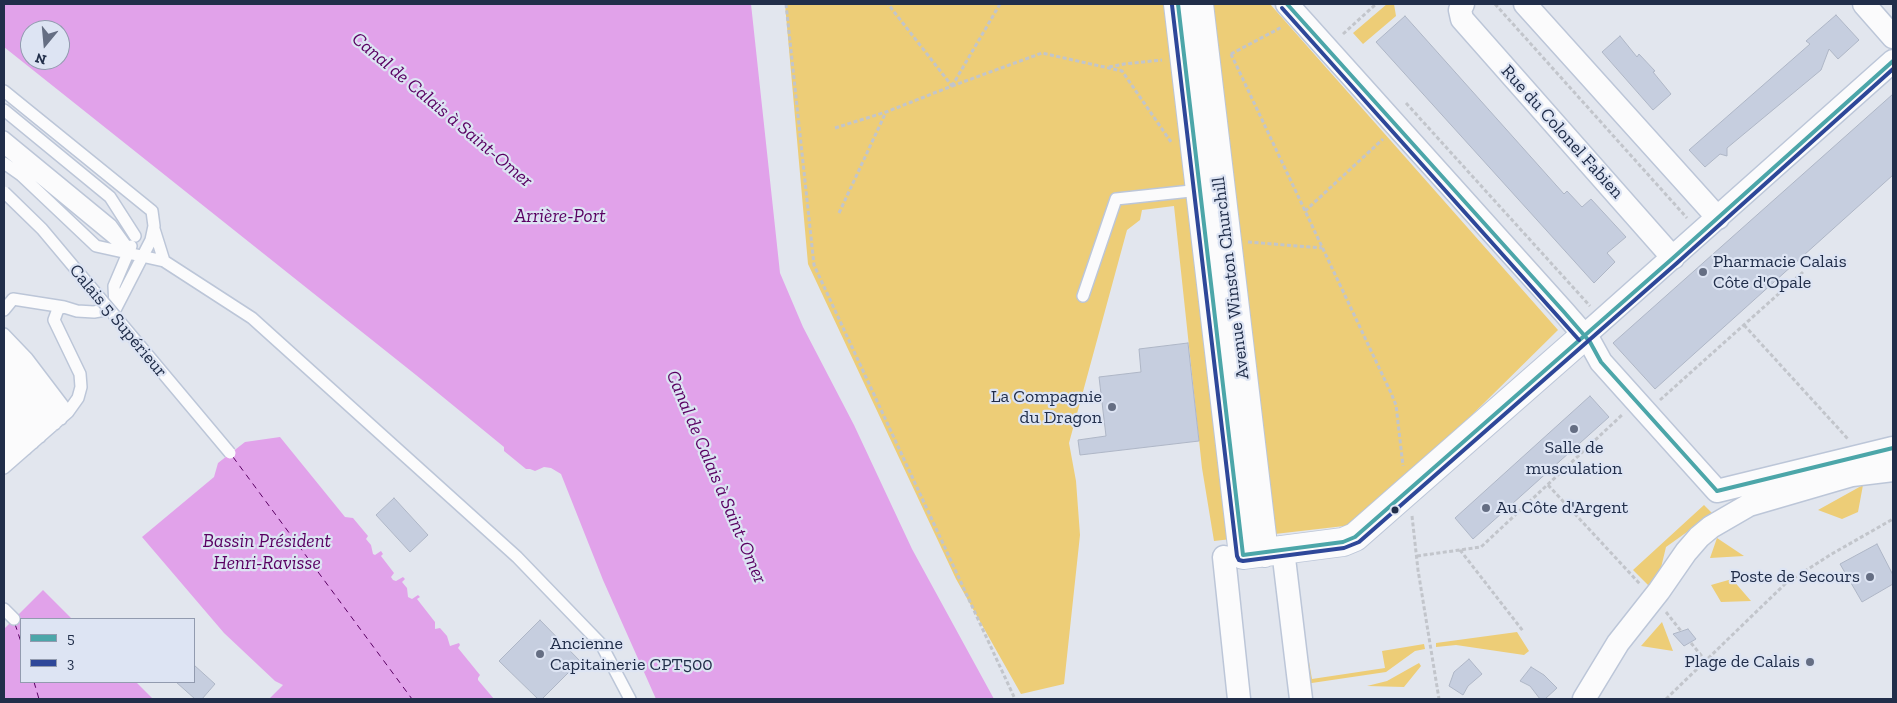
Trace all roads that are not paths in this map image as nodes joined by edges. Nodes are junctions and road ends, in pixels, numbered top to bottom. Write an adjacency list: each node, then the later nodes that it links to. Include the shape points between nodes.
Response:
1 (1178, 4): 15 (street, Avenue Winston Churchill)
2 (1199, 4): 43 (street, Avenue Winston Churchill)
3 (1287, 4): 29 (street, via 1397,126)
4 (1463, 4): 23 (street, Rue du Colonel Fabien, via 1460,10 1462,19)
5 (1525, 4): 18 (street)
6 (1864, 4): 7 (street)
7 (1893, 37)
8 (1893, 61): 18 (street)
9 (4, 91): 19 (lane, via 152,211)
10 (4, 110): 17 (lane)
11 (4, 120): 17 (lane)
12 (4, 137): 20 (lane)
13 (4, 148): 20 (lane)
14 (4, 162): 21 (lane, via 96,246)
15 (1200, 190): 25 (lane, via 1116,199); 43 (street, Avenue Winston Churchill)
16 (4, 192): 41 (lane, Calais 5 Supérieur, bridge, via 42,229)
17 (108, 200): 21 (lane, via 135,236)
18 (1718, 218): 23 (street)
19 (154, 226): 22 (lane); 24 (lane)
20 (107, 228): 21 (lane)
21 (129, 252): 22 (lane); 28 (lane, via 114,286)
22 (143, 256): 24 (lane); 28 (lane)
23 (1673, 258): 29 (street)
24 (164, 261): 46 (lane, via 252,318 517,557 601,644)
25 (1083, 296)
26 (6, 303): 27 (lane)
27 (64, 307): 28 (lane, via 94,312); 38 (lane, via 58,310 54,320 80,374 81,387 78,398)
28 (116, 308)
29 (1593, 328): 39 (street, via 1601,362 1717,491); 43 (street, via 1349,541)
30 (4, 334): 38 (lane, via 27,358)
31 (4, 346): 38 (lane, via 18,360)
32 (4, 359): 38 (lane, via 20,378)
33 (4, 373): 38 (lane)
34 (4, 388): 38 (lane)
35 (4, 403): 38 (lane)
36 (4, 419): 38 (lane)
37 (4, 435): 38 (lane)
38 (31, 444): 40 (lane)
39 (1893, 448)
40 (4, 450)
41 (230, 454)
42 (1893, 470): 49 (street, via 1852,475 1749,505 1698,537 1609,656)
43 (1254, 554): 47 (street, Avenue Winston Churchill); 48 (street)
44 (4, 609): 45 (lane)
45 (14, 619)
46 (630, 699)
47 (1239, 699)
48 (1301, 699)
49 (1584, 699)

